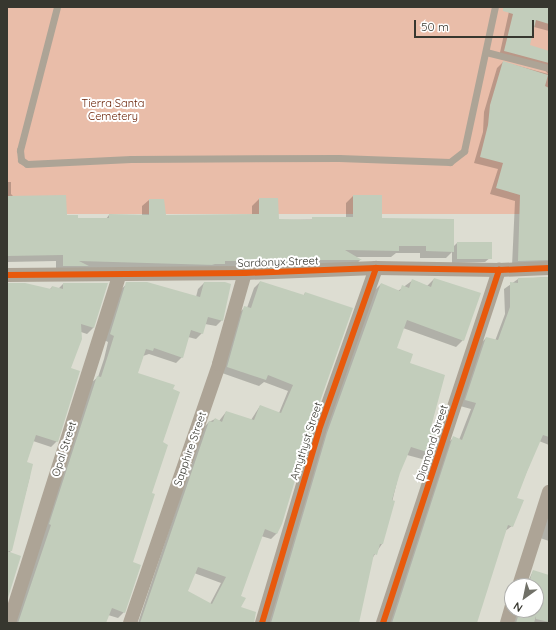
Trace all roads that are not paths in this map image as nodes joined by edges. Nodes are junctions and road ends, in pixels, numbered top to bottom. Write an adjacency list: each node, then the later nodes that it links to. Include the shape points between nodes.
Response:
1 (57, 7): 3 (lane, via 20,150 21,160 27,164 131,159 339,158 450,162 464,151)
2 (495, 7): 3 (lane)
3 (486, 52): 4 (lane)
4 (549, 68)
5 (376, 268): 7 (street, Sardonyx Street); 8 (street, Sardonyx Street); 15 (street, Amythyst Street, via 319,430)
6 (549, 268): 7 (street, Sardonyx Street)
7 (499, 270): 16 (street, Diamond Street)
8 (245, 273): 9 (street, Sardonyx Street); 14 (street, Sapphire Street, via 219,364)
9 (120, 274): 10 (street, Sardonyx Street); 13 (street, Opal Street)
10 (7, 275)
11 (549, 492): 12 (street)
12 (522, 578)
13 (8, 623)
14 (130, 623)
15 (262, 623)
16 (383, 623)

